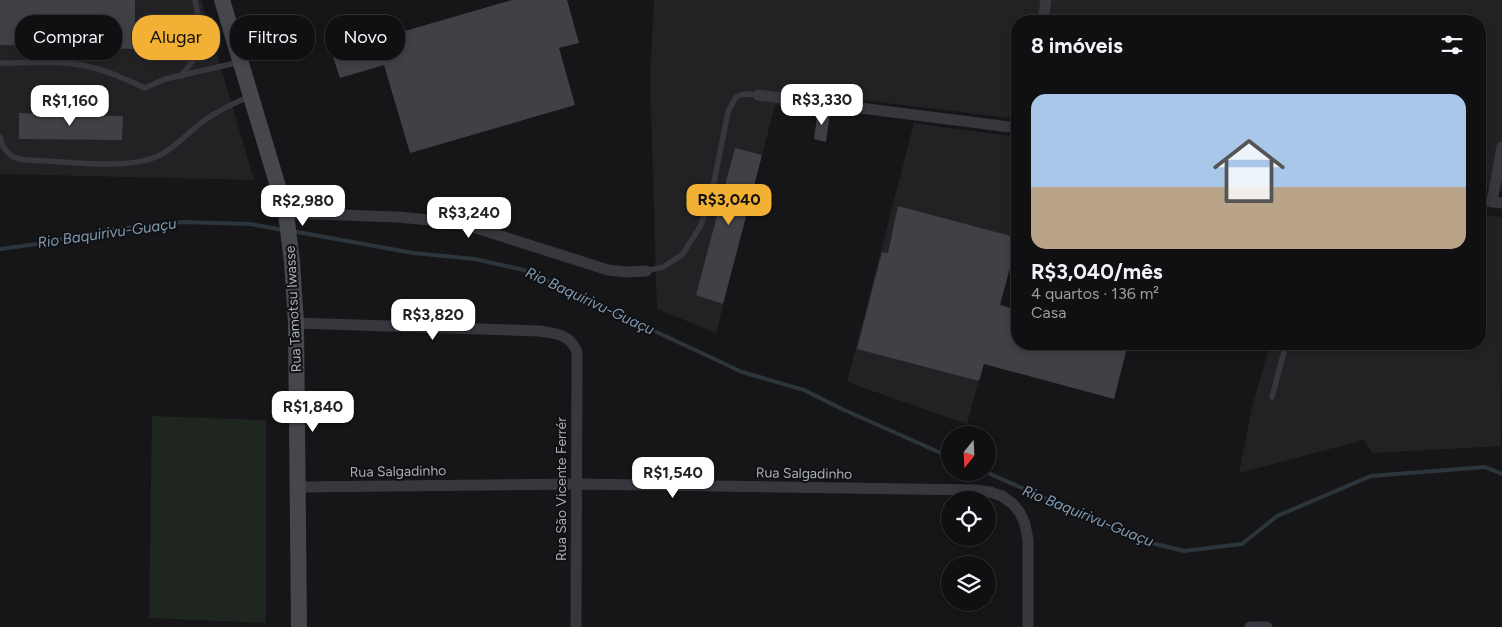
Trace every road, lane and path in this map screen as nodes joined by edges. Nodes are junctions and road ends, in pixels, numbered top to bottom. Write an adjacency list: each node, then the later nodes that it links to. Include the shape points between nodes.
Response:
1 (195, 0): 7 (lane, via 198,49)
2 (222, 0): 5 (street, Rua Tamotsu Iwasse)
3 (1046, 0): 4 (street)
4 (1044, 15)
5 (241, 62): 7 (lane); 9 (street, Rua Tamotsu Iwasse)
6 (0, 63): 7 (lane, via 58,63 90,67 145,88)
7 (182, 76)
8 (758, 94): 10 (street); 15 (lane, via 744,94 736,98 728,112 711,197 700,227 682,255 663,267)
9 (251, 96): 11 (lane, via 212,115 169,150 136,162 24,159 12,156 3,148); 14 (street, Rua Tamotsu Iwasse)
10 (1011, 127)
11 (0, 137)
12 (1502, 147): 13 (street)
13 (1497, 202)
14 (286, 214): 15 (street, via 442,221 473,226 608,270); 16 (street, Rua Tamotsu Iwasse)
15 (646, 271)
16 (296, 324): 19 (street, Rua São Vicente Ferrér, via 540,331 566,338 577,352); 20 (street, Rua Tamotsu Iwasse)
17 (1284, 350): 18 (lane)
18 (1272, 397)
19 (576, 484): 20 (street, Rua Salgadinho); 22 (street, Rua São Vicente Ferrér); 23 (street, Rua Salgadinho, via 990,492 1013,504 1025,524 1028,540)
20 (298, 487): 21 (street, Rua Tamotsu Iwasse)
21 (299, 627)
22 (576, 627)
23 (1028, 627)
24 (1250, 627): 25 (street)
25 (1267, 627)

